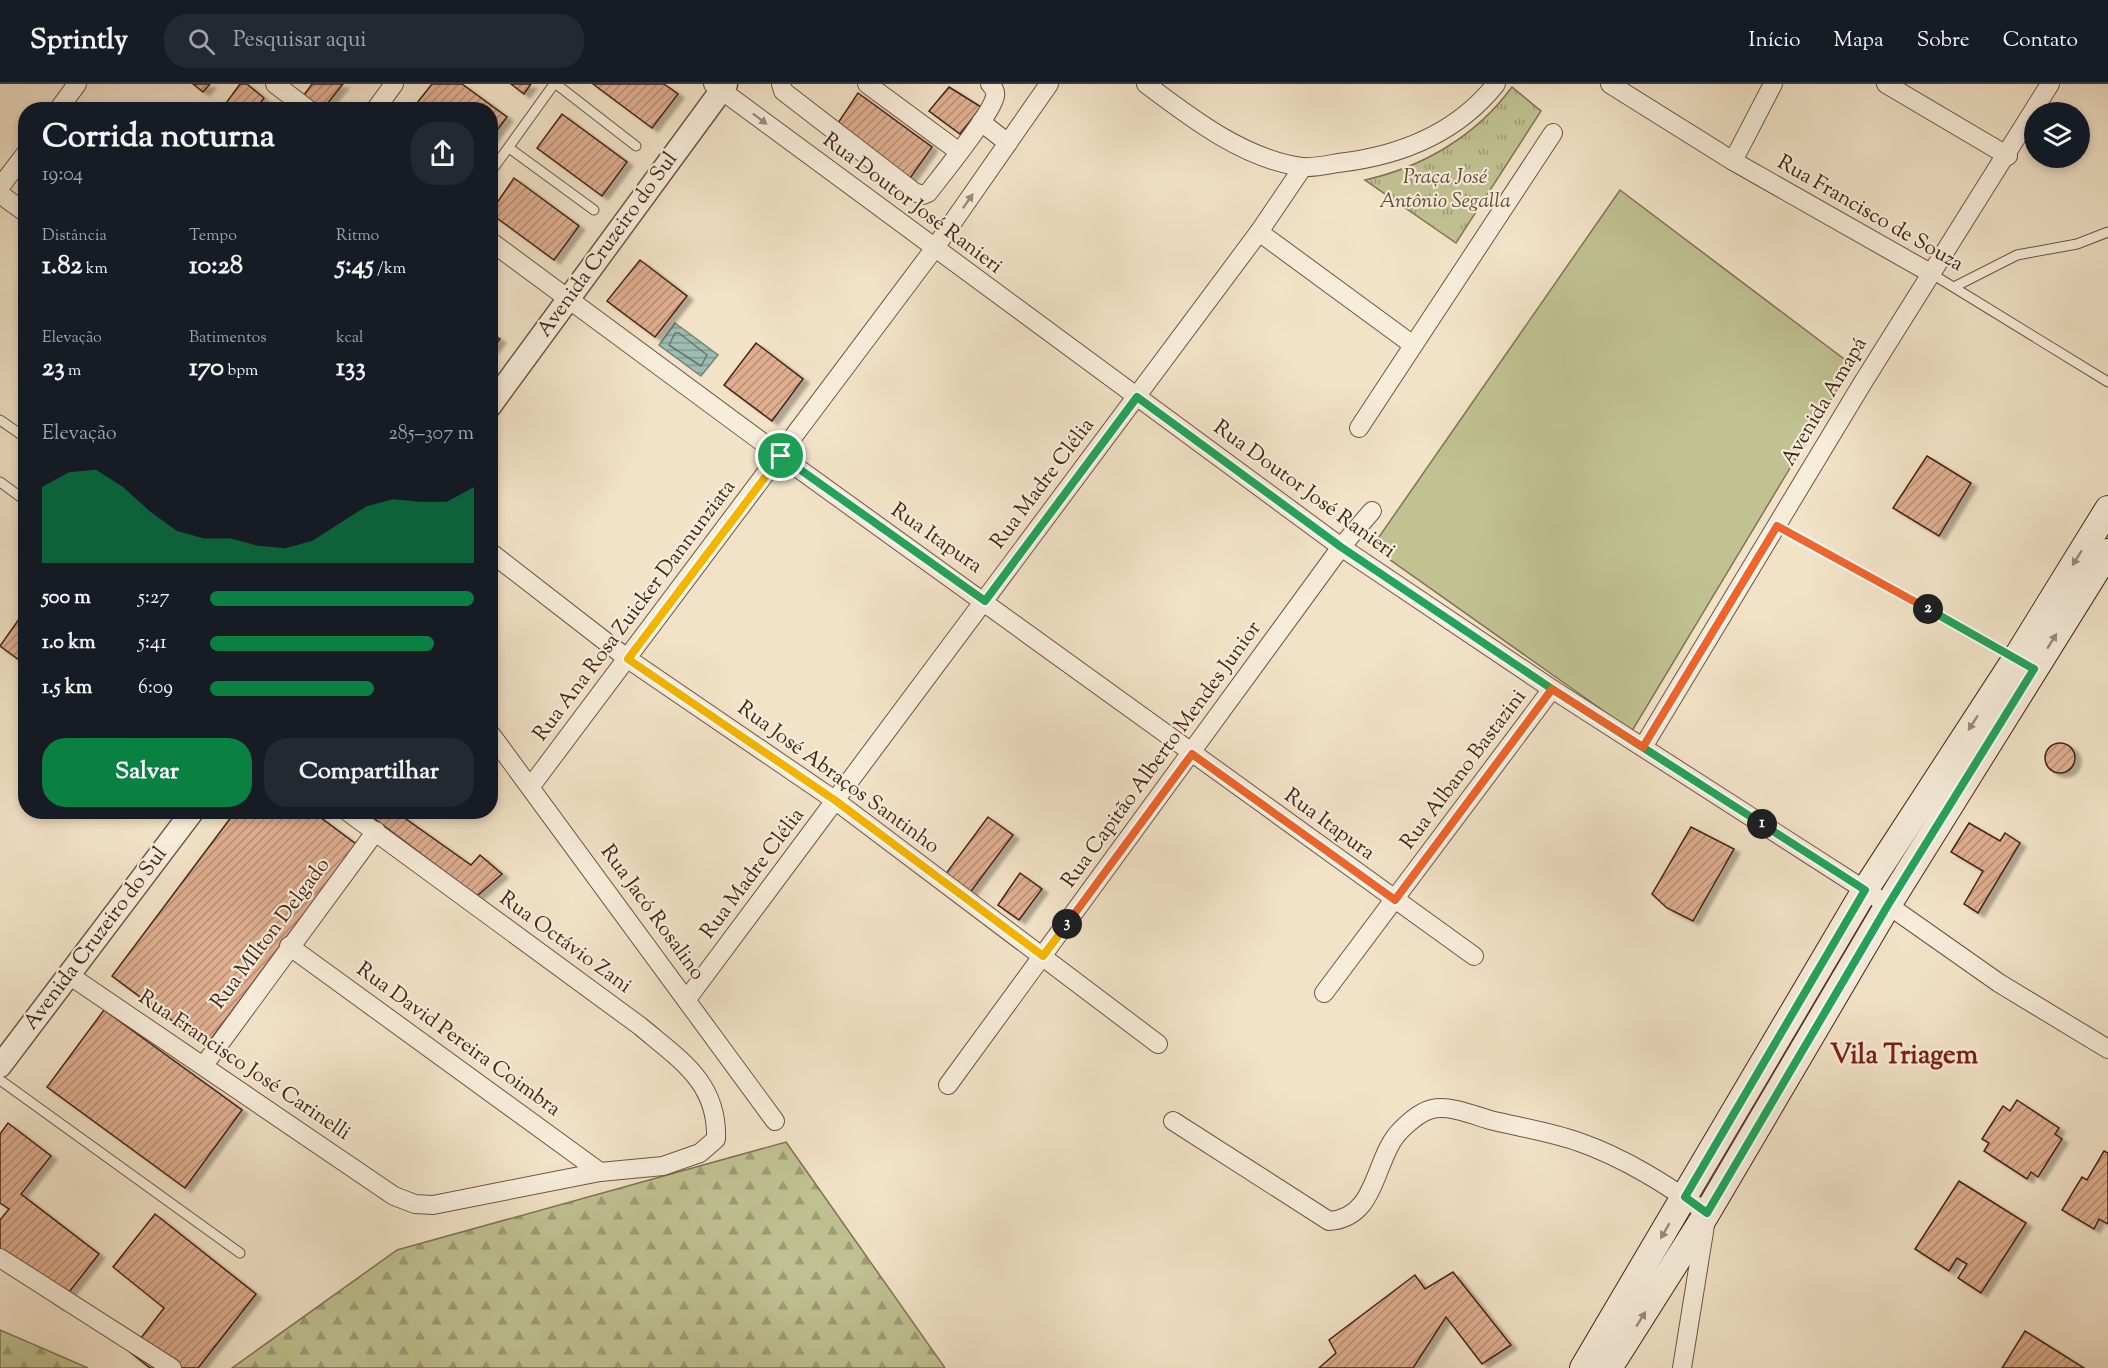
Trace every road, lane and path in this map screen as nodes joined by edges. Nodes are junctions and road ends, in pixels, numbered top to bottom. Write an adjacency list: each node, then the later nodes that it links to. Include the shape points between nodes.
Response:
1 (76, 84): 16 (street)
2 (275, 84): 17 (street)
3 (394, 84): 18 (street)
4 (555, 84): 22 (lane); 23 (lane)
5 (781, 84): 24 (street, via 783,91 914,192 928,193)
6 (867, 84): 24 (street)
7 (990, 84): 19 (street, via 995,97)
8 (1049, 84): 21 (street, Rua Ana Rosa Zuicker Dannunziata)
9 (1146, 84): 29 (street, via 1224,138 1269,158)
10 (1496, 84): 29 (street, via 1478,107 1451,127 1402,150)
11 (1610, 84): 26 (street, Rua Francisco de Souza)
12 (1773, 84): 26 (street)
13 (1886, 84): 25 (street)
14 (2050, 84): 25 (street, Avenida Amapá)
15 (720, 86): 37 (street, Rua Doutor José Ranieri, one-way to 37); 40 (street, Avenida Cruzeiro do Sul)
16 (64, 102)
17 (299, 102)
18 (381, 102)
19 (981, 122): 21 (street); 24 (street)
20 (1553, 133): 41 (street)
21 (1008, 143): 37 (street, Rua Ana Rosa Zuicker Dannunziata, one-way to 21)
22 (636, 146)
23 (509, 148): 27 (lane); 33 (lane)
24 (958, 151)
25 (2008, 156): 38 (street, Avenida Amapá)
26 (1732, 161): 38 (street, Rua Francisco de Souza)
27 (498, 162)
28 (18, 163): 30 (street)
29 (1303, 167): 34 (street, Rua Madre Clélia)
30 (0, 187)
31 (0, 194): 32 (street)
32 (18, 207)
33 (594, 210)
34 (1259, 232): 41 (street); 44 (street, Rua Madre Clélia)
35 (2108, 232): 39 (lane, via 2077,244 2017,255)
36 (498, 246): 40 (street, Rua Itapura)
37 (934, 249): 44 (street, Rua Doutor José Ranieri); 48 (street, Rua Ana Rosa Zuicker Dannunziata)
38 (1932, 274): 39 (lane, Rua Francisco de Souza); 53 (street, Avenida Amapá)
39 (1954, 287): 42 (lane, Rua Francisco de Souza)
40 (570, 297): 43 (street, Avenida Cruzeiro do Sul); 48 (street, Rua Itapura)
41 (1413, 345): 46 (street)
42 (2108, 382)
43 (498, 394)
44 (1137, 397): 54 (street, Rua Doutor José Ranieri); 57 (street, Rua Madre Clélia)
45 (0, 420): 47 (lane)
46 (1359, 428)
47 (18, 432)
48 (781, 456): 57 (street, Rua Itapura); 58 (street, Rua Ana Rosa Zuicker Dannunziata)
49 (0, 482): 50 (lane)
50 (18, 495)
51 (2108, 509): 59 (main road, one-way to 59)
52 (1372, 511): 54 (street, Rua Capitão Alberto Mendes Junior)
53 (1777, 526): 59 (lane); 62 (street, Avenida Amapá)
54 (1341, 547): 60 (street, Rua Doutor José Ranieri); 63 (street, Rua Capitão Alberto Mendes Junior)
55 (2108, 552): 59 (main road, one-way to 55)
56 (498, 558): 58 (street, Rua José Abraços Santinho)
57 (985, 601): 63 (street, Rua Itapura); 65 (street, Rua Madre Clélia)
58 (628, 659): 64 (street, Rua Ana Rosa Zuicker Dannunziata); 65 (street, Rua José Abraços Santinho)
59 (2025, 664): 69 (main road, one-way to 69); 71 (main road)
60 (1552, 689): 62 (street, Rua Doutor José Ranieri); 70 (street, Rua Albano Bastazini)
61 (498, 743): 64 (street, Rua Jacó Rosalino)
62 (1643, 747): 69 (street, Rua Doutor José Ranieri)
63 (1192, 754): 70 (street, Rua Itapura); 73 (street, Rua Capitão Alberto Mendes Junior)
64 (531, 786): 77 (street, Rua Jacó Rosalino)
65 (836, 801): 73 (street, Rua José Abraços Santinho); 77 (street, Rua Madre Clélia)
66 (187, 819): 75 (street, Avenida Cruzeiro do Sul)
67 (358, 819): 68 (street, Rua Octávio Zani)
68 (376, 831): 72 (street, Rua MIlton Delgado); 88 (street, Rua Octávio Zani, via 640,1026 680,1060 707,1089 717,1121)
69 (1865, 890): 71 (street, Rua Doutor José Ranieri); 84 (main road)
70 (1395, 900): 74 (street, Rua Itapura); 76 (street, Rua Albano Bastazini)
71 (1888, 905): 79 (street, Rua Doutor José Ranieri, via 1999,983); 85 (main road)
72 (289, 946): 80 (street, Rua MIlton Delgado); 89 (street, Rua David Pereira Coimbra)
73 (1043, 956): 78 (street, Rua José Abraços Santinho); 83 (street, Rua Capitão Alberto Mendes Junior)
74 (1474, 956)
75 (69, 975): 80 (street, Rua Francisco José Carinelli); 81 (street, Avenida Cruzeiro do Sul)
76 (1324, 993)
77 (687, 999): 86 (street, Rua Jacó Rosalino)
78 (1158, 1044)
79 (2108, 1049)
80 (204, 1065): 89 (street, Rua Francisco José Carinelli, via 394,1196 415,1204 433,1205)
81 (0, 1066)
82 (0, 1080): 92 (lane)
83 (948, 1085)
84 (1745, 1095): 85 (main road); 90 (main road)
85 (1769, 1107): 91 (main road)
86 (775, 1121)
87 (1173, 1121): 90 (street, via 1329,1221 1353,1214 1372,1188 1399,1131 1433,1109 1460,1111 1579,1142 1631,1164)
88 (716, 1139): 89 (street, Rua Francisco José Carinelli, via 700,1153 663,1166)
89 (600, 1172)
90 (1685, 1197): 91 (street); 95 (main road, one-way to 95)
91 (1707, 1213): 96 (main road, one-way to 91); 97 (street)
92 (240, 1253)
93 (0, 1258): 94 (street)
94 (172, 1368)
95 (1583, 1368)
96 (1609, 1368)
97 (1682, 1368)

